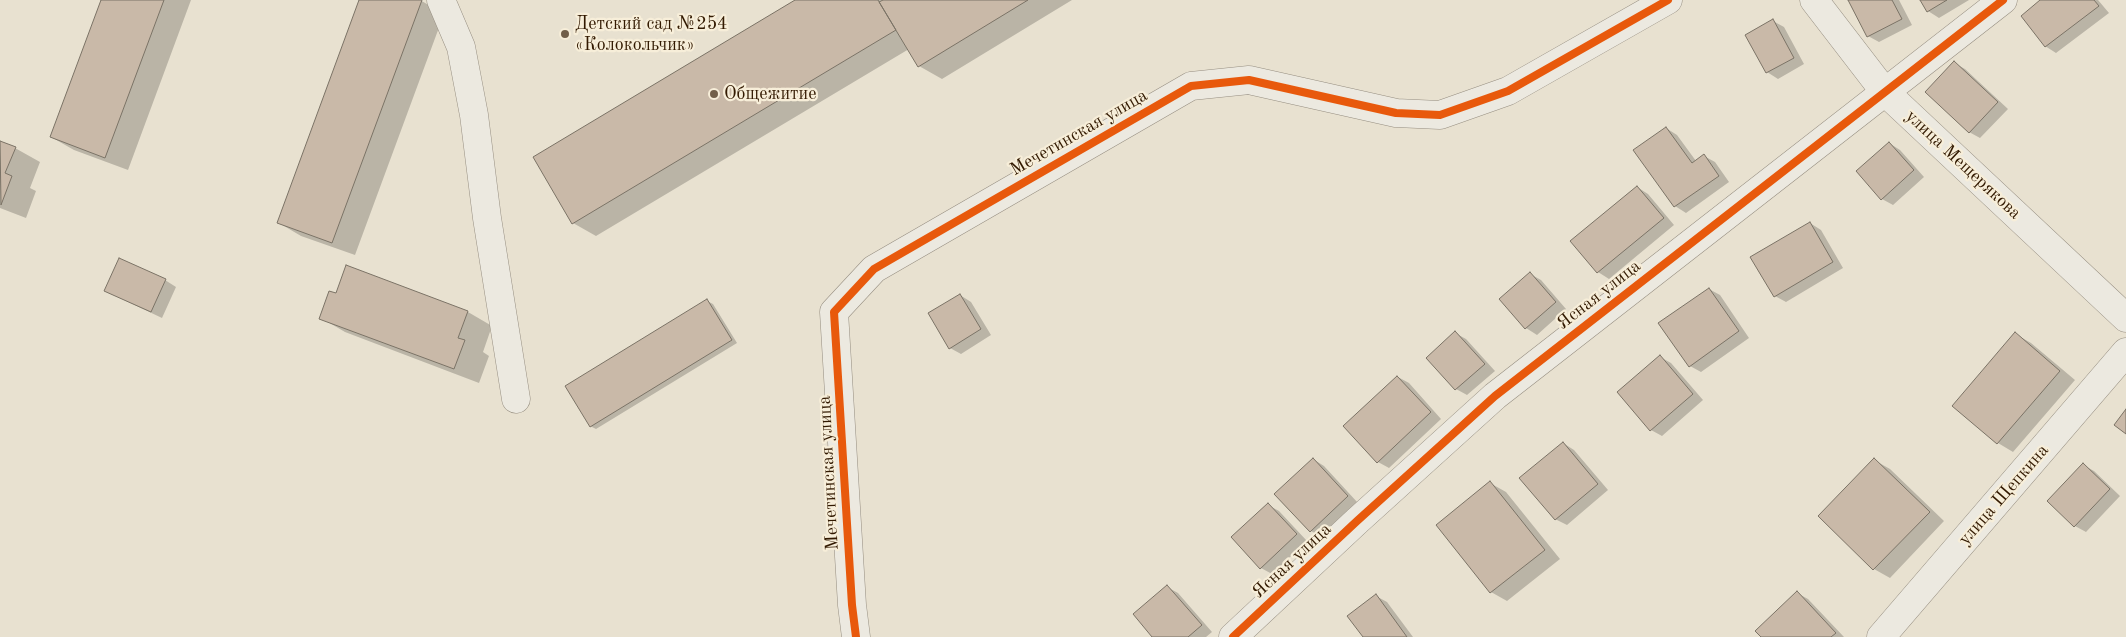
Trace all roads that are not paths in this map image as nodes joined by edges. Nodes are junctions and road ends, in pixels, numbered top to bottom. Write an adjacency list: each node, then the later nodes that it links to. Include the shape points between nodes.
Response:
1 (441, 0): 8 (street, via 461,47 474,115)
2 (1668, 0): 9 (street, Мечетинская улица, via 1508,91 1440,116 1396,113 1249,80 1191,86 874,269 834,312)
3 (1814, 0): 5 (street, улица Мещерякова)
4 (2003, 0): 5 (street, Ясная улица)
5 (1884, 92): 6 (street, улица Мещерякова); 10 (street, Ясная улица, via 1495,396)
6 (2126, 318)
7 (2126, 352): 11 (street, улица Щепкина)
8 (516, 399)
9 (856, 637)
10 (1233, 637)
11 (1881, 637)

